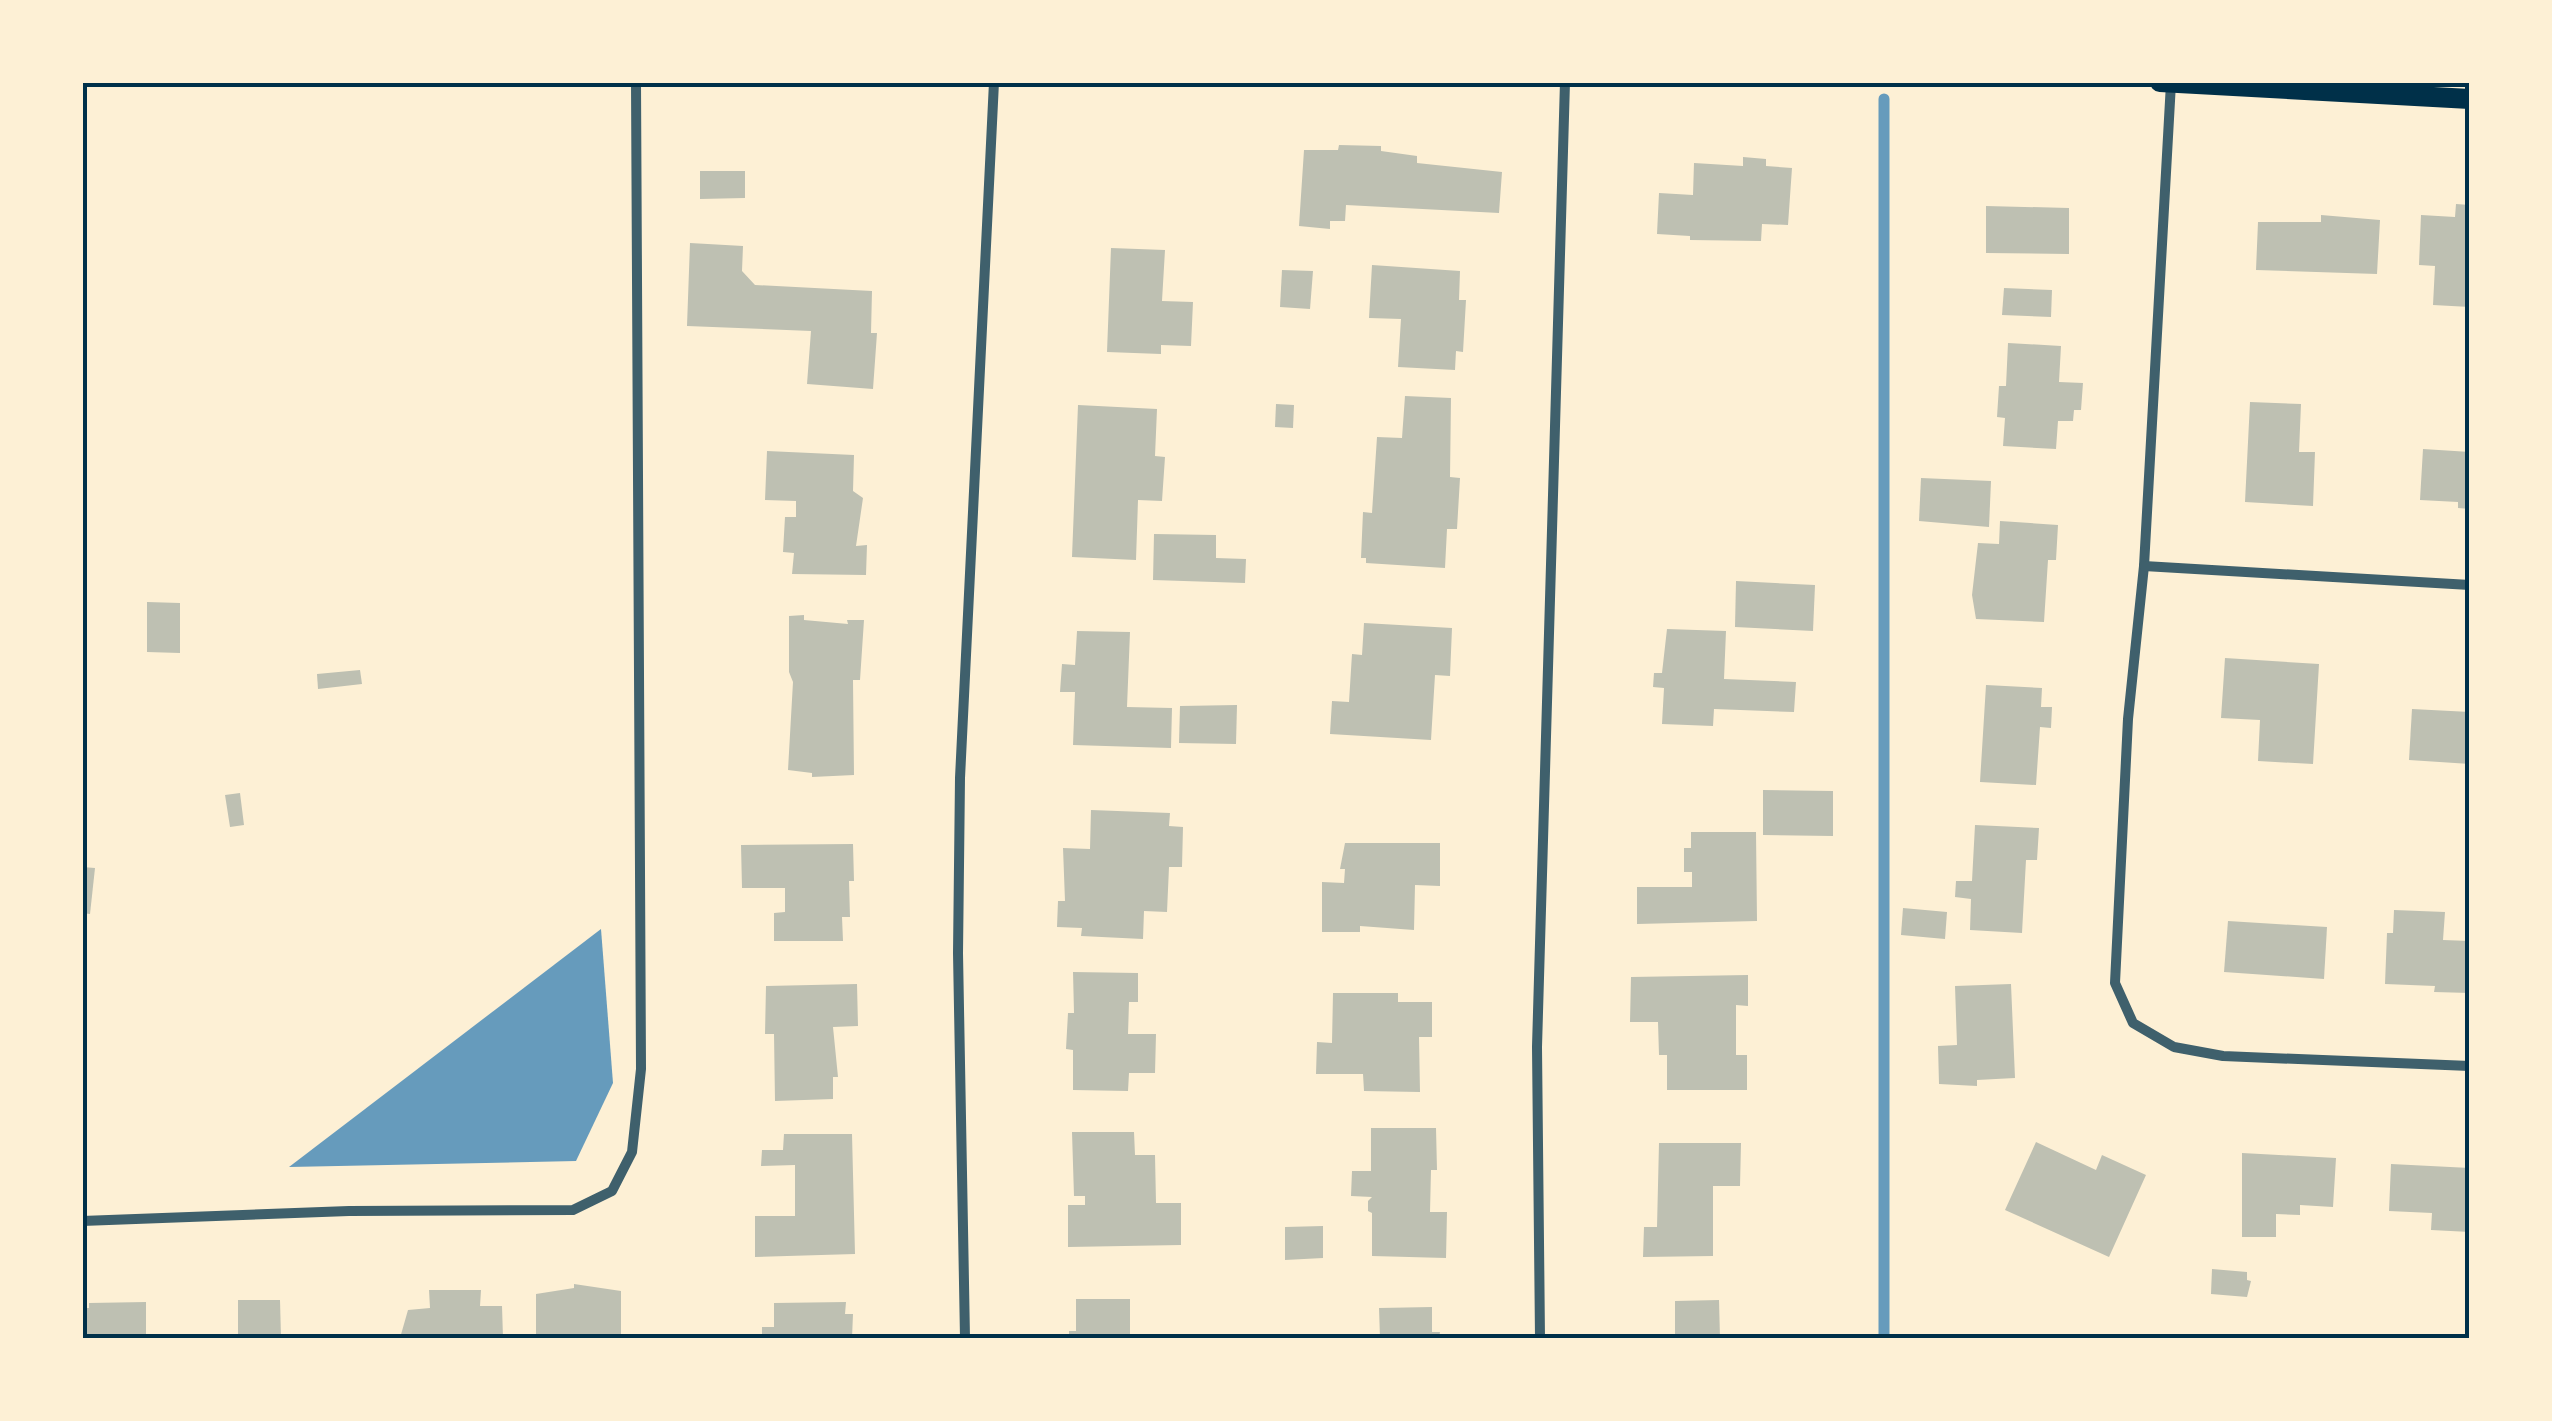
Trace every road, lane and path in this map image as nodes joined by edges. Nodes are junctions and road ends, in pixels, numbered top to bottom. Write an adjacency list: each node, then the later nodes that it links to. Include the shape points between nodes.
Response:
1 (636, 82): 10 (street, via 641,1069 632,1152 612,1191 572,1210)
2 (994, 82): 11 (street, via 960,778)
3 (1565, 82): 12 (street, via 1537,1047)
4 (2160, 82): 5 (main road)
5 (2171, 83): 6 (main road); 7 (street)
6 (2470, 100)
7 (2144, 566): 8 (street); 9 (street, via 2128,719 2116,982 2133,1023 2174,1047 2223,1056)
8 (2470, 585)
9 (2470, 1066)
10 (82, 1222)
11 (966, 1338)
12 (1540, 1338)

